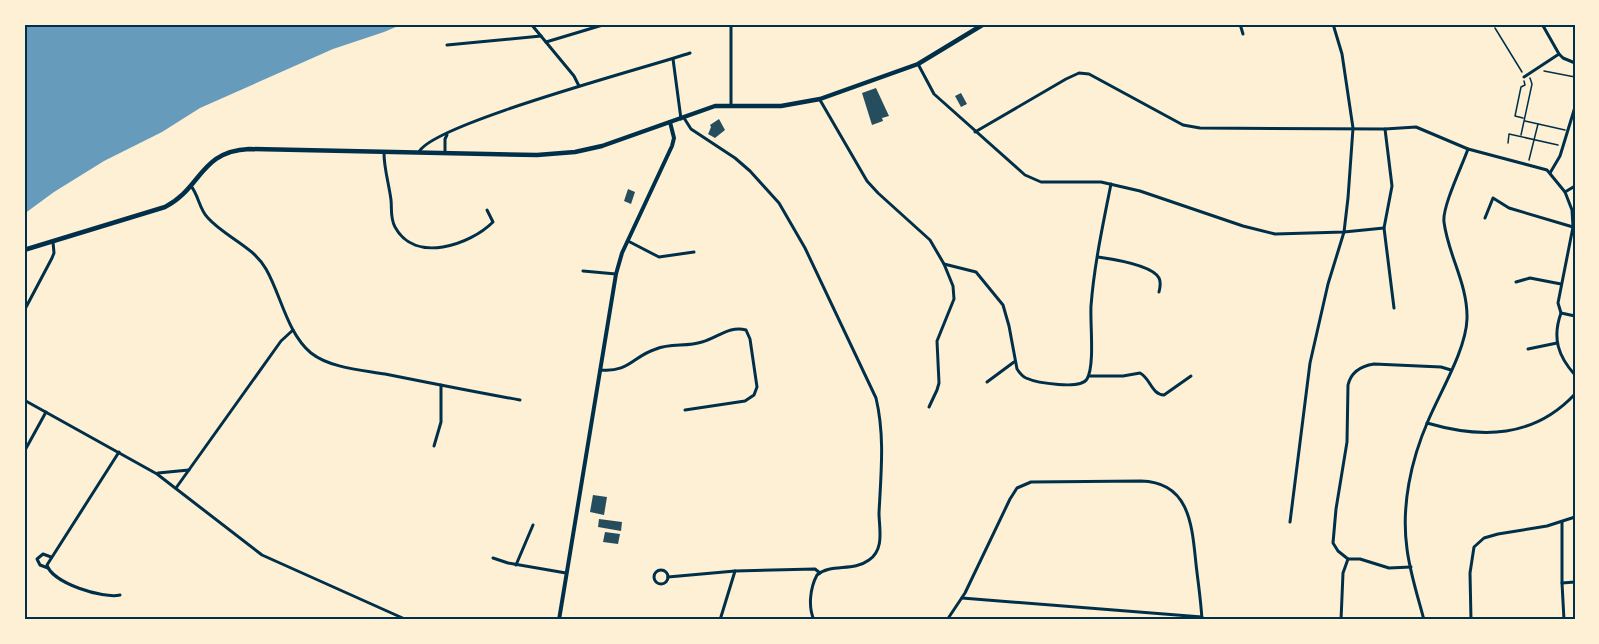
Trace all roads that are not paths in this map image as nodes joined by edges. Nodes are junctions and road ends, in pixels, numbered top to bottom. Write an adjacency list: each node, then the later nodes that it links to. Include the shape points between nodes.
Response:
1 (531, 24): 10 (street)
2 (606, 24): 11 (street)
3 (731, 24): 4 (street); 21 (street)
4 (736, 24)
5 (984, 24): 17 (main road)
6 (1240, 24): 9 (street)
7 (1333, 24): 25 (street, via 1342,54)
8 (1542, 24): 14 (street)
9 (1243, 34)
10 (541, 36): 11 (street); 12 (street)
11 (546, 42): 19 (street)
12 (447, 45)
13 (690, 53): 15 (street)
14 (1559, 54): 16 (street); 18 (street)
15 (673, 58): 19 (street); 23 (street)
16 (1575, 63)
17 (918, 64): 20 (main road); 27 (street, via 934,94)
18 (1525, 77)
19 (579, 86): 28 (street, via 529,101)
20 (820, 99): 21 (main road, via 781,106); 48 (street, via 867,180 930,240)
21 (731, 105): 23 (main road)
22 (1575, 107): 33 (street, via 1564,146)
23 (683, 118): 24 (main road); 94 (street, via 691,129 750,171 792,222 876,398 883,456 879,543 873,557 864,563)
24 (670, 122): 32 (main road, via 576,152); 44 (street, via 672,146)
25 (1353, 128): 26 (street); 27 (street, via 1184,125 1083,72); 42 (street)
26 (1385, 129): 29 (street, via 1416,127); 41 (street, via 1392,186)
27 (975, 132): 34 (street, via 1029,178 1041,182)
28 (447, 135): 31 (street, via 425,144); 32 (street)
29 (1468, 149): 33 (street); 63 (street, via 1444,221 1466,297 1467,321)
30 (384, 153): 31 (main road); 35 (main road, via 239,150 222,154); 38 (street, via 393,223 407,241 422,247 454,245 493,222)
31 (418, 154): 32 (main road)
32 (445, 154)
33 (1550, 173): 37 (street)
34 (1111, 184): 42 (street, via 1275,234); 47 (street)
35 (190, 185): 43 (main road, via 165,207); 58 (street, via 204,215 265,268)
36 (1575, 186): 37 (street)
37 (1565, 192): 40 (street)
38 (487, 210)
39 (1485, 218): 40 (street, via 1493,198 1509,208)
40 (1573, 227): 52 (street)
41 (1384, 228): 42 (street); 54 (street)
42 (1344, 232): 83 (street, via 1310,363)
43 (53, 241): 45 (main road); 55 (street, via 52,258)
44 (627, 241): 46 (street, via 659,257); 50 (street)
45 (24, 250)
46 (694, 252)
47 (1098, 257): 53 (street, via 1127,262 1155,273 1160,281); 65 (street, via 1091,305)
48 (944, 264): 61 (street, via 976,272 1003,305); 72 (street, via 954,299 937,341 939,383)
49 (583, 272): 50 (street)
50 (616, 274): 62 (street)
51 (1516, 282): 52 (street, via 1530,278)
52 (1561, 284): 56 (street)
53 (1159, 292)
54 (1394, 308)
55 (24, 311)
56 (1561, 313): 57 (street); 59 (street, via 1556,327)
57 (1575, 316)
58 (293, 330): 68 (street, via 309,351 327,362); 79 (street, via 281,341)
59 (1557, 343): 60 (street); 64 (street)
60 (1527, 349)
61 (1014, 362): 65 (street, via 1021,374 1044,383 1083,384); 67 (street)
62 (600, 370): 73 (street, via 621,369 657,348 691,345 732,329 746,330 757,387 754,395 746,401); 93 (street)
63 (1451, 370): 75 (street); 88 (street, via 1374,364 1355,371 1349,379 1347,442 1332,539)
64 (1575, 375)
65 (1089, 376): 66 (street, via 1144,375 1156,392 1164,395)
66 (1191, 376)
67 (987, 382)
68 (441, 385): 71 (street); 76 (street, via 441,422)
69 (1575, 394): 75 (street, via 1553,415 1520,429 1462,431)
70 (24, 400): 74 (street)
71 (520, 400)
72 (928, 407)
73 (685, 410)
74 (46, 412): 77 (street); 78 (street)
75 (1427, 423): 90 (street, via 1412,467 1405,518)
76 (434, 446)
77 (120, 451): 80 (street); 86 (street)
78 (24, 452)
79 (189, 470): 80 (street); 81 (street)
80 (157, 474): 81 (street)
81 (176, 488): 101 (street, via 262,555)
82 (1575, 517): 84 (street)
83 (1290, 522)
84 (1562, 522): 97 (street); 108 (street, via 1498,534 1484,538 1474,547)
85 (533, 525): 89 (street)
86 (51, 557): 91 (street); 91 (street, via 43,554 37,559)
87 (492, 558): 89 (street)
88 (1348, 559): 90 (street, via 1389,568); 106 (street)
89 (516, 565): 93 (street)
90 (1411, 567): 107 (street)
91 (48, 568): 98 (street, via 82,589 105,596)
92 (735, 571): 94 (street, via 815,569); 95 (street); 103 (street)
93 (566, 573): 102 (street)
94 (820, 573): 104 (street, via 811,598)
95 (668, 577): 95 (street, via 660,584 653,577 660,569)
96 (1575, 582): 97 (street)
97 (1562, 583): 109 (street)
98 (120, 595)
99 (962, 598): 100 (street); 100 (street, via 1017,489 1030,482 1151,481 1175,493 1186,508 1193,532); 105 (street)
100 (1202, 618)
101 (407, 620)
102 (559, 620)
103 (720, 620)
104 (814, 620)
105 (947, 620)
106 (1341, 620)
107 (1424, 620)
108 (1471, 620)
109 (1564, 620)

